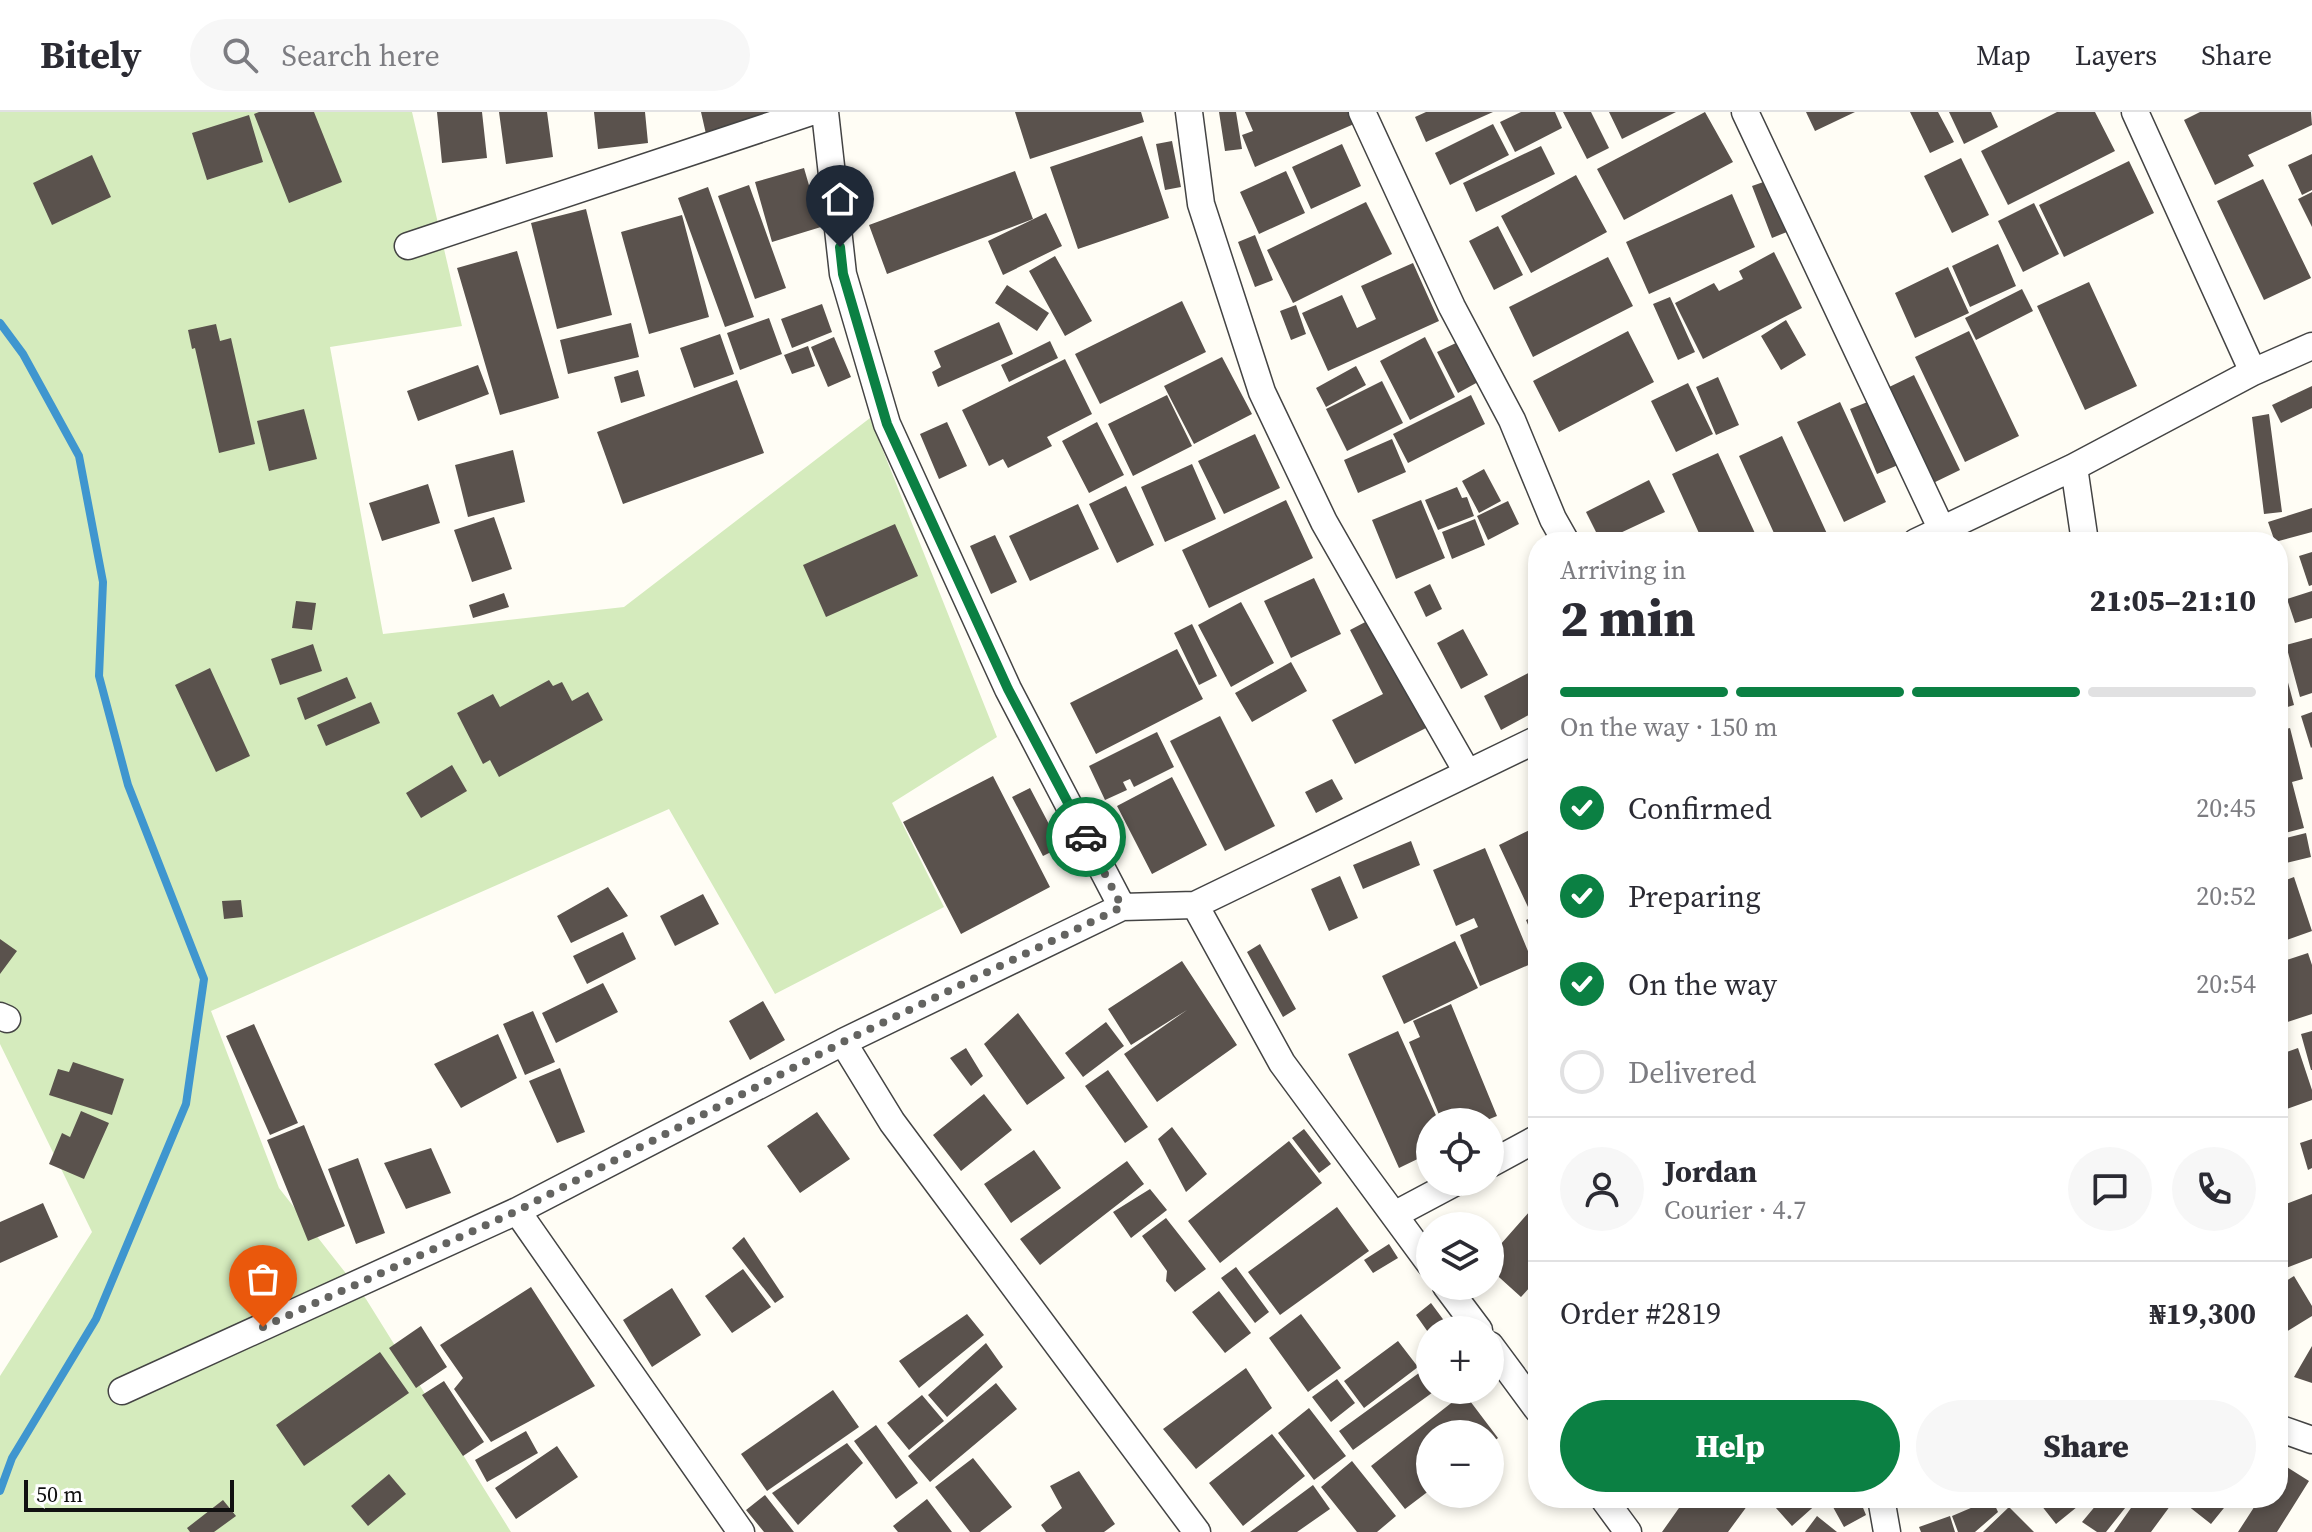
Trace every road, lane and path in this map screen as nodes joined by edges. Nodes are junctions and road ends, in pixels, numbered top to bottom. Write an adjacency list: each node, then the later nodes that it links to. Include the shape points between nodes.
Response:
1 (811, 112): 7 (street)
2 (825, 112): 18 (street, via 843,274 887,424 1008,689)
3 (1189, 112): 16 (street, via 1201,204 1262,392 1324,522)
4 (1362, 112): 12 (street, via 1452,307 1512,420)
5 (1745, 112): 11 (street)
6 (2135, 112): 9 (street)
7 (408, 246)
8 (2312, 346): 9 (street)
9 (2253, 372): 10 (street)
10 (2074, 467): 11 (street); 14 (street)
11 (1941, 528): 13 (street)
12 (1560, 532)
13 (1934, 532)
14 (2084, 532)
15 (1528, 744): 16 (street)
16 (1467, 772): 17 (street)
17 (1195, 905): 18 (street); 24 (street, via 1282,1063)
18 (1122, 907): 19 (street)
19 (843, 1042): 23 (street); 34 (street, via 892,1122)
20 (1528, 1143): 21 (street)
21 (1504, 1156)
22 (1430, 1196): 24 (street)
23 (517, 1211): 27 (street); 33 (street)
24 (1394, 1215): 25 (street)
25 (1416, 1245)
26 (1504, 1364): 28 (street)
27 (122, 1391)
28 (1528, 1396)
29 (2288, 1432): 30 (street)
30 (2312, 1440)
31 (1610, 1508): 35 (street)
32 (1883, 1508): 36 (street)
33 (741, 1532)
34 (1197, 1532)
35 (1628, 1532)
36 (1887, 1532)

